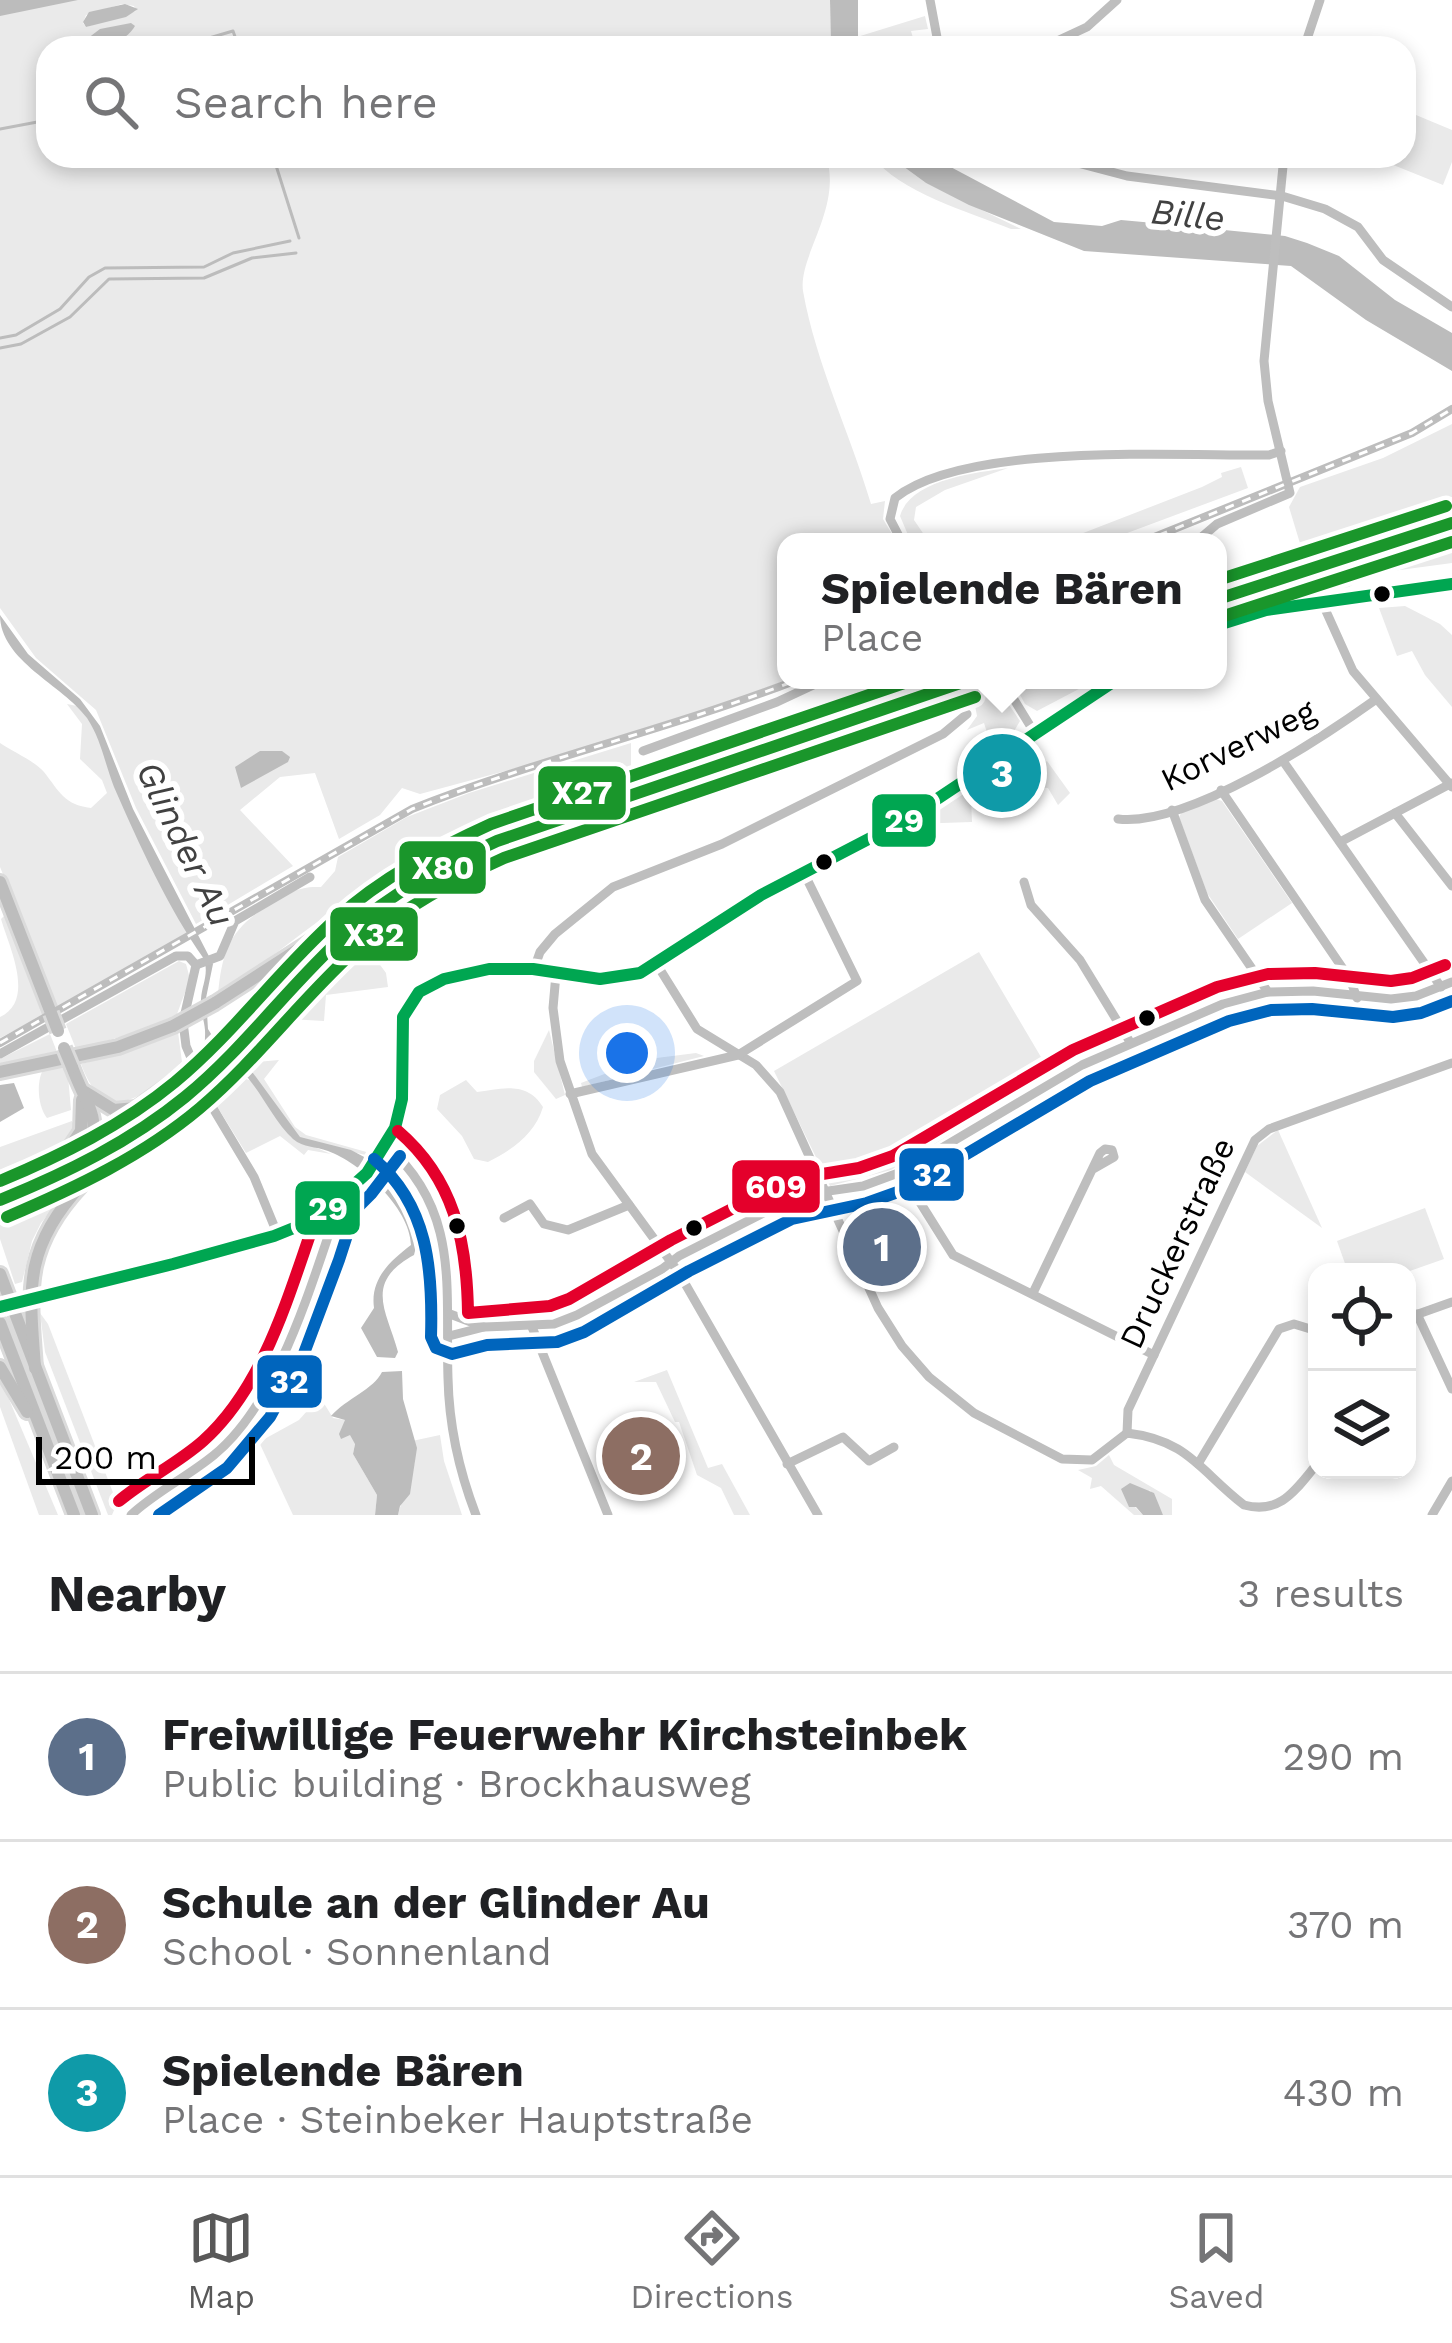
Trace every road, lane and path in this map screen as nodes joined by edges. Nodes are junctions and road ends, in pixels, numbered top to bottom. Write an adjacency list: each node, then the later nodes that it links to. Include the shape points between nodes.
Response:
1 (930, 0): 4 (street)
2 (1118, 0): 5 (street)
3 (1320, 0): 6 (street)
4 (937, 36)
5 (1068, 36)
6 (1308, 36)
7 (1097, 168): 9 (street)
8 (1283, 168): 9 (street)
9 (1282, 196): 10 (street, via 1358,226 1383,260); 11 (street, via 1264,361)
10 (1452, 307)
11 (1281, 451): 14 (street, via 975,466 895,498 890,519); 15 (street, via 1290,493)
12 (1452, 510): 16 (highway)
13 (1452, 523): 18 (highway)
14 (897, 533)
15 (1206, 533)
16 (1227, 583)
17 (1452, 584): 19 (street)
18 (1227, 596)
19 (1321, 600): 20 (street); 26 (street, via 1351,668)
20 (1227, 622)
21 (805, 689): 29 (street)
22 (903, 689): 42 (highway, via 496,828 397,879)
23 (943, 689): 58 (highway, bridge, via 450,862 347,933 194,1089)
24 (1008, 689): 28 (street)
25 (1102, 689): 28 (street)
26 (1376, 700): 30 (street, Korverweg); 31 (street)
27 (967, 714): 45 (street, via 944,734 722,844 613,887 555,934)
28 (1034, 732): 37 (street, via 925,808)
29 (643, 751)
30 (1283, 761): 32 (street, Korverweg); 36 (street)
31 (1451, 784): 34 (street)
32 (1221, 790): 33 (street, Korverweg); 49 (street)
33 (1172, 811): 35 (street, Korverweg); 48 (street, via 1205,900)
34 (1395, 814): 36 (street); 41 (street)
35 (1118, 819)
36 (1340, 842): 47 (street)
37 (804, 873): 44 (street); 52 (street, via 857,981)
38 (310, 877): 43 (street, via 235,921 224,951)
39 (0, 882): 55 (highway, bridge)
40 (1024, 882): 50 (street, via 1031,905 1081,962)
41 (1452, 886)
42 (337, 926): 54 (highway, bridge, via 173,1026 118,1047); 57 (highway, bridge)
43 (204, 963): 51 (street, via 176,956); 71 (street, via 183,1022 186,1046)
44 (656, 963): 46 (street, via 620,980); 52 (street, via 697,1029)
45 (535, 969): 46 (street); 60 (street, via 460,974 410,1001 401,1024 400,1114)
46 (556, 974): 56 (street, via 555,1034)
47 (1446, 984): 49 (street, via 1408,998)
48 (1268, 992): 49 (street); 50 (street)
49 (1358, 998)
50 (1130, 1042): 64 (street)
51 (0, 1054)
52 (738, 1055): 56 (street); 66 (street, via 781,1092)
53 (1452, 1063): 85 (street, Druckerstraße, via 1259,1136)
54 (0, 1072)
55 (79, 1087): 57 (highway, via 114,1110); 59 (highway, via 94,1116); 61 (highway, via 83,1121)
56 (570, 1094): 68 (street, via 592,1154)
57 (147, 1104): 59 (highway)
58 (146, 1126): 63 (main road); 87 (highway, via 68,1202 46,1236 32,1286)
59 (94, 1138): 61 (main road); 63 (highway)
60 (386, 1145): 69 (street); 77 (street, via 415,1172 434,1210)
61 (66, 1153): 65 (main road)
62 (1093, 1169): 74 (street)
63 (71, 1171): 67 (main road)
64 (901, 1172): 66 (street); 74 (street, via 953,1255)
65 (0, 1181)
66 (826, 1192): 72 (street, via 785,1202); 89 (street, via 889,1328 955,1400 1073,1461 1092,1460)
67 (0, 1200)
68 (629, 1205): 70 (street, via 568,1230 544,1224 530,1204); 72 (street)
69 (326, 1213): 71 (street); 99 (street, via 332,1225 317,1266 249,1416 216,1453)
70 (504, 1219)
71 (278, 1233): 76 (street, bridge)
72 (671, 1262): 81 (street, via 577,1315); 92 (street)
73 (0, 1274): 87 (highway)
74 (1033, 1293): 85 (street)
75 (1452, 1302): 78 (street)
76 (0, 1306)
77 (450, 1314): 82 (street); 84 (street)
78 (1416, 1315)
79 (0, 1323): 90 (highway)
80 (1416, 1323): 88 (street)
81 (532, 1327): 82 (street); 101 (street)
82 (484, 1328): 84 (street)
83 (1308, 1328): 93 (street, via 1279,1329)
84 (449, 1336): 100 (street, via 456,1455)
85 (1154, 1355): 89 (street, Druckerstraße, via 1127,1414)
86 (0, 1367): 90 (highway)
87 (35, 1368): 98 (highway)
88 (1452, 1389)
89 (1127, 1433): 93 (street, via 1166,1440)
90 (46, 1444): 97 (highway)
91 (894, 1447): 92 (street, via 869,1461 843,1437)
92 (788, 1464): 102 (street)
93 (1198, 1464): 94 (street, via 1244,1505 1263,1509 1282,1504)
94 (1308, 1474)
95 (1452, 1481): 96 (street)
96 (1433, 1512): 103 (street)
97 (74, 1515)
98 (92, 1515)
99 (130, 1515)
100 (476, 1515)
101 (608, 1515)
102 (818, 1515)
103 (1447, 1515)

